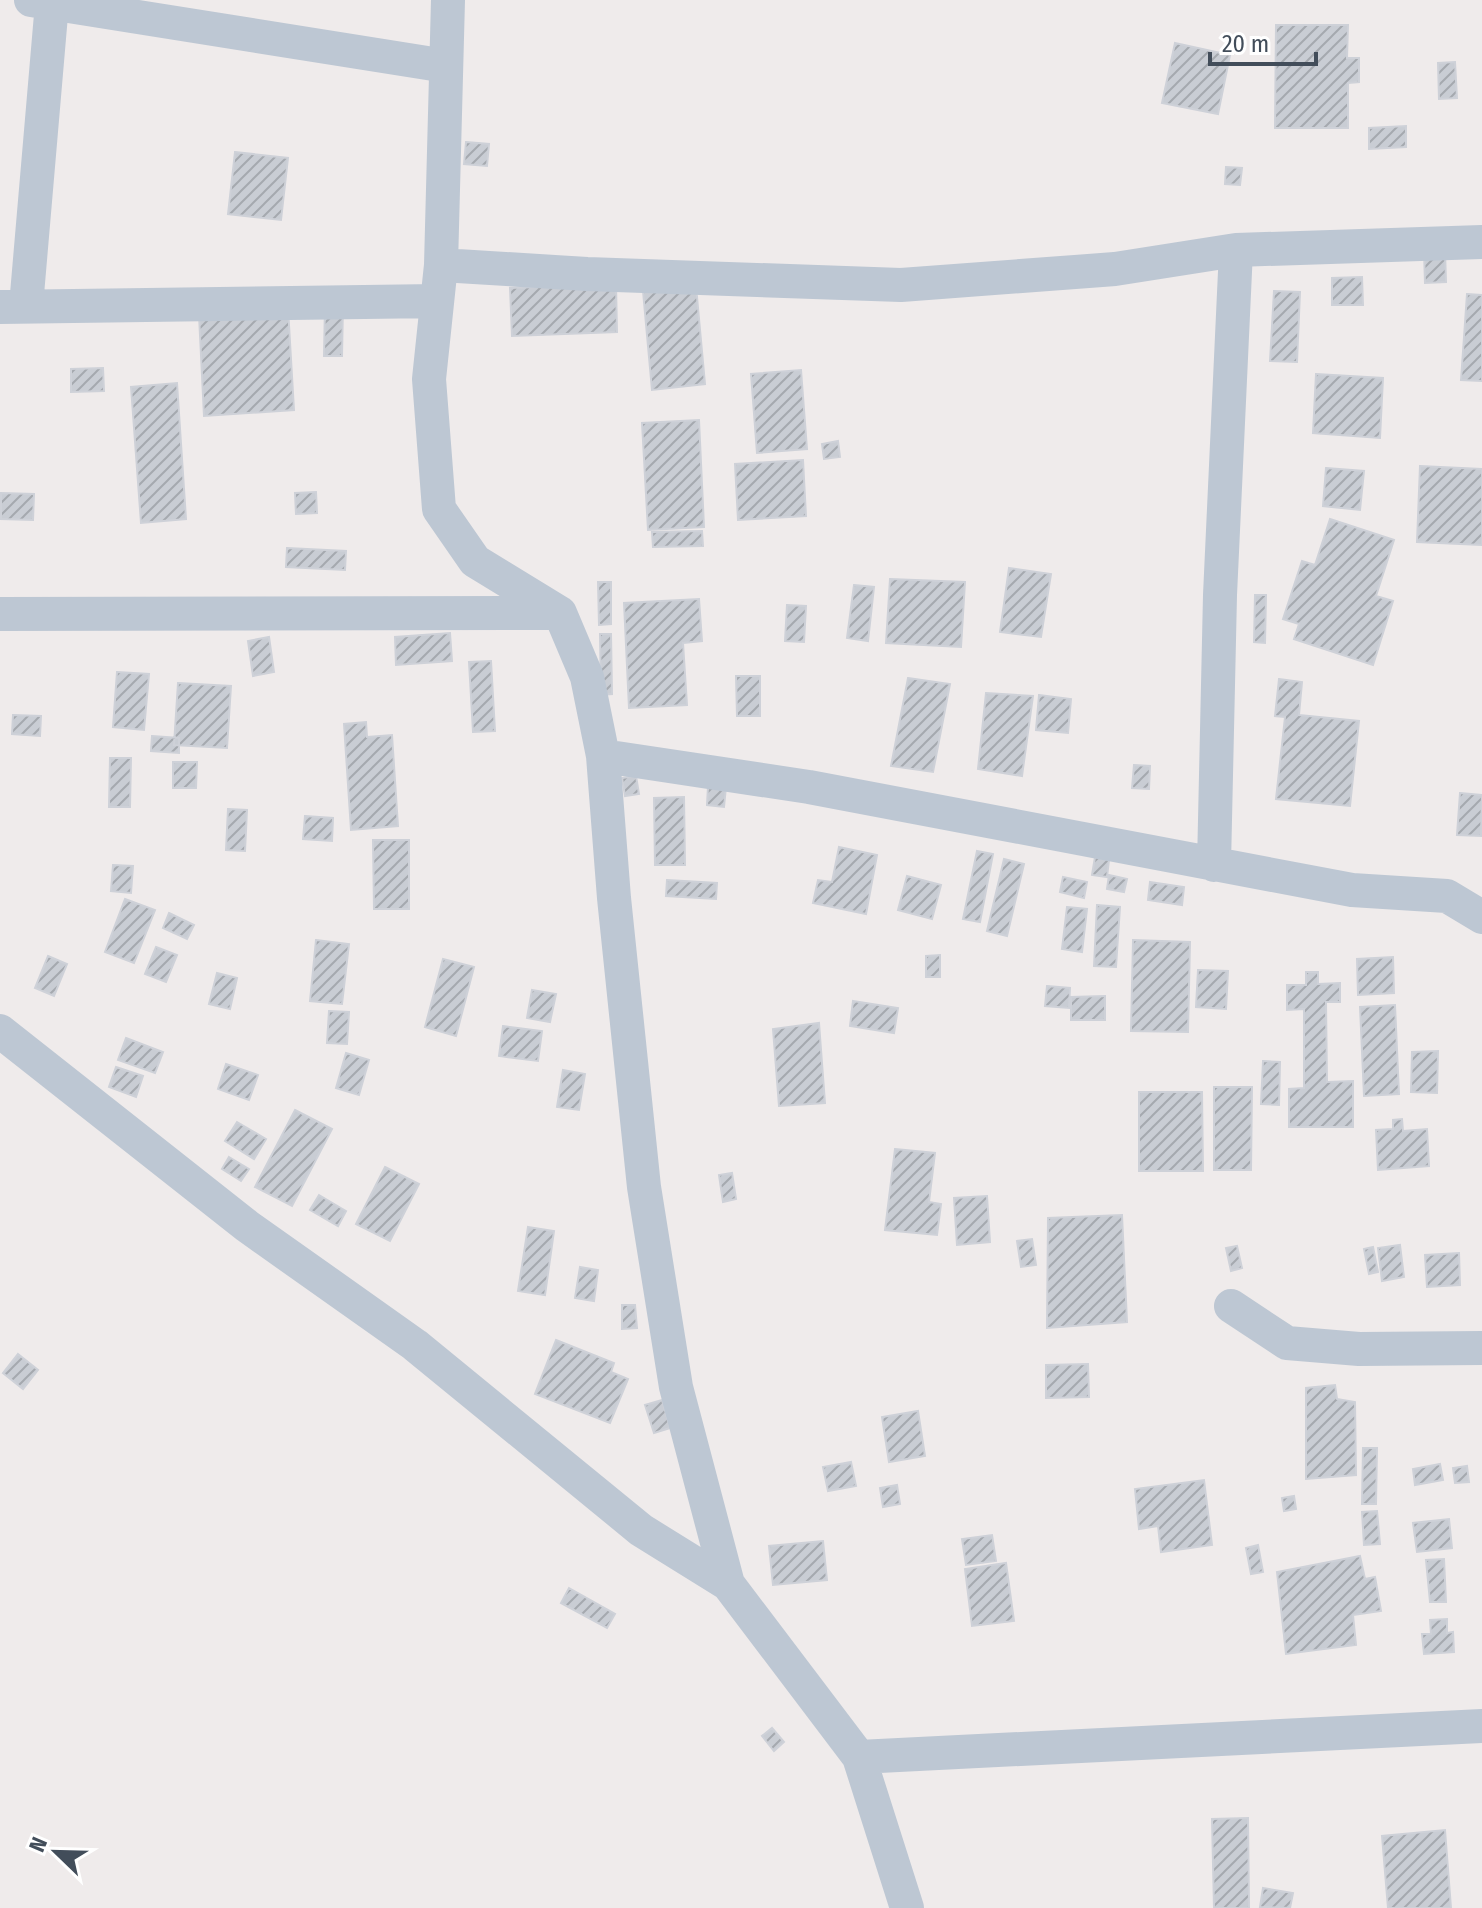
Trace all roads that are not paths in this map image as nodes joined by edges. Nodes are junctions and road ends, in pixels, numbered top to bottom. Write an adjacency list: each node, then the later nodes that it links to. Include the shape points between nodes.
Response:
1 (448, 0): 3 (street)
2 (41, 2): 3 (street); 8 (street)
3 (446, 66): 6 (street)
4 (1482, 242): 5 (street)
5 (1236, 250): 6 (street, via 1115,269 901,285); 12 (street)
6 (441, 265): 7 (street)
7 (437, 301): 8 (street); 9 (street, via 429,379 439,509 475,561)
8 (13, 306)
9 (560, 613): 10 (street); 11 (street, via 587,677)
10 (0, 614)
11 (603, 756): 12 (street, via 809,787); 17 (street, via 644,1187 676,1387)
12 (1214, 865): 13 (street, via 1352,890 1447,896)
13 (1482, 917)
14 (0, 1031): 17 (street, via 247,1226 415,1345 641,1530)
15 (1231, 1306): 16 (street, via 1287,1343 1359,1349)
16 (1482, 1348)
17 (728, 1584): 19 (street)
18 (1482, 1726): 19 (street)
19 (859, 1757): 20 (street)
20 (907, 1908)

